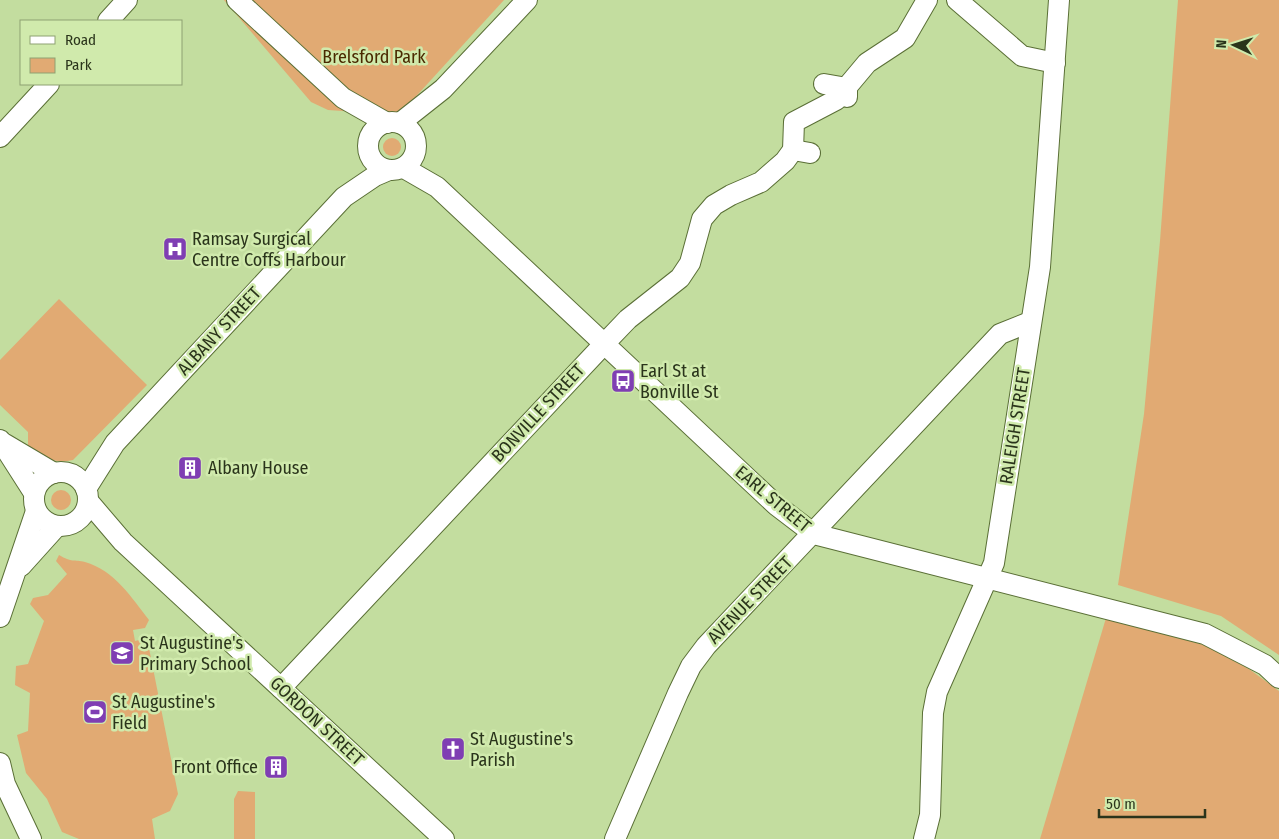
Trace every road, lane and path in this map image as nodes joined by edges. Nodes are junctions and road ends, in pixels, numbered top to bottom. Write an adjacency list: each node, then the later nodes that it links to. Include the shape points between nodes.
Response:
1 (128, 0): 7 (street)
2 (236, 0): 13 (street)
3 (527, 0): 11 (street)
4 (927, 0): 12 (street, BONVILLE STREET, via 905,38 867,63)
5 (957, 0): 8 (street, via 1022,56)
6 (1059, 0): 8 (street, RALEIGH STREET)
7 (109, 20)
8 (1055, 63): 21 (street, RALEIGH STREET, via 1040,267)
9 (824, 84): 12 (street)
10 (49, 85): 15 (street)
11 (443, 90): 14 (street); 16 (street, via 420,125)
12 (847, 97): 22 (street, BONVILLE STREET, via 794,122 801,151 761,182 714,205 702,220 690,263 680,278)
13 (342, 98): 14 (street); 17 (street)
14 (393, 123): 16 (street, via 412,133); 17 (street, via 376,129)
15 (0, 137)
16 (416, 146): 18 (street, via 414,158); 19 (street, EARL STREET)
17 (370, 147): 18 (street, via 377,165); 20 (street, ALBANY STREET)
18 (397, 169): 19 (street, EARL STREET); 20 (street, ALBANY STREET, via 374,176)
19 (437, 187): 22 (street, EARL STREET)
20 (344, 197): 24 (street, ALBANY STREET)
21 (1030, 322): 29 (street, AVENUE STREET, via 1000,334); 32 (street, RALEIGH STREET, via 994,563)
22 (604, 342): 29 (street, EARL STREET, via 776,505); 35 (street, BONVILLE STREET)
23 (2, 441): 25 (street); 27 (street)
24 (115, 442): 25 (street, ALBANY STREET); 26 (street, ALBANY STREET)
25 (62, 473): 26 (street, via 77,477); 27 (street, via 41,480)
26 (87, 495): 28 (street, via 81,517); 30 (street, GORDON STREET)
27 (35, 502): 28 (street, via 46,523); 31 (street)
28 (66, 525): 30 (street, GORDON STREET); 31 (street)
29 (814, 534): 32 (street, EARL STREET); 39 (street, AVENUE STREET, via 706,646 691,666)
30 (123, 542): 35 (street, GORDON STREET)
31 (16, 571): 33 (street)
32 (988, 579): 34 (street, EARL STREET, via 1205,634 1257,661); 40 (street, RALEIGH STREET, via 937,692 930,815)
33 (0, 617)
34 (1279, 678)
35 (281, 688): 38 (street, GORDON STREET)
36 (0, 762): 37 (street, via 5,784)
37 (30, 839)
38 (444, 839)
39 (615, 839)
40 (924, 839)

